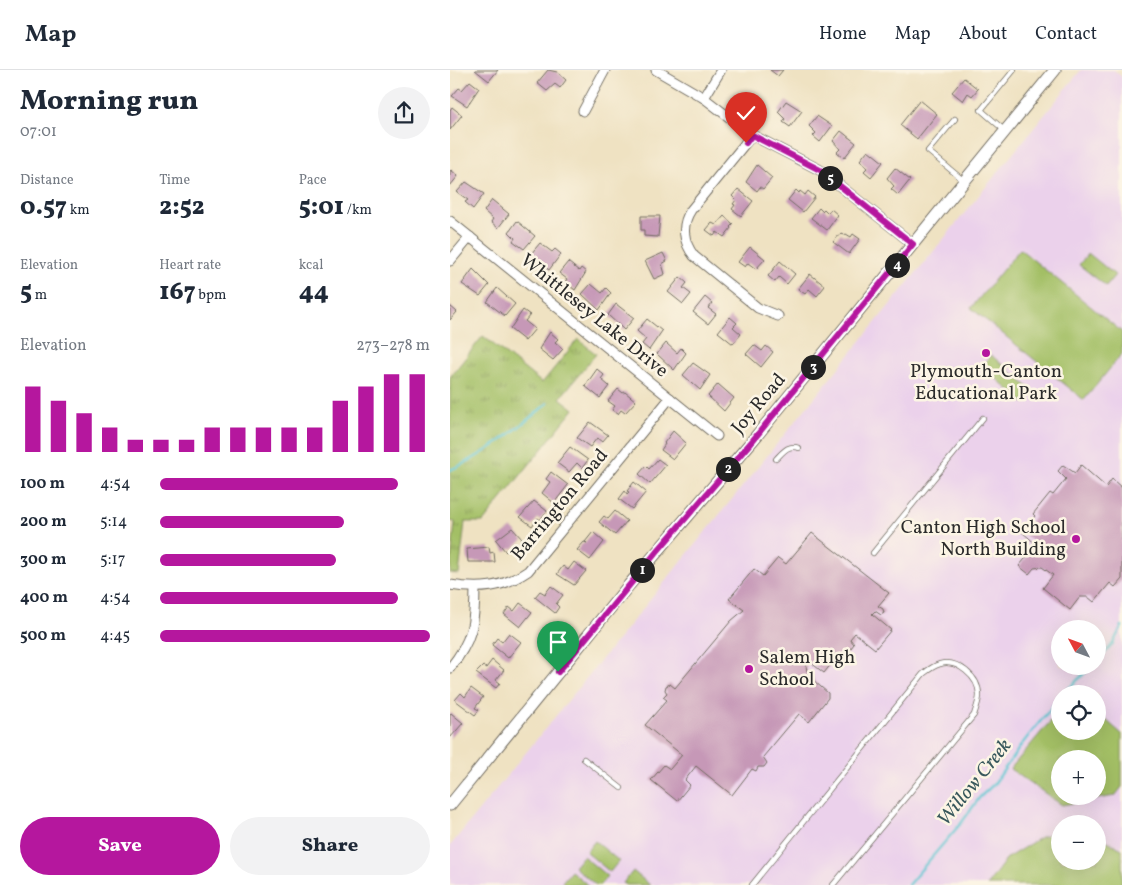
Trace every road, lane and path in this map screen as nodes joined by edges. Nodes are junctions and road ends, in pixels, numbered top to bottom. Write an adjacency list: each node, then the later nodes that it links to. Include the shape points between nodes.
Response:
1 (605, 70): 7 (street)
2 (656, 70): 6 (street)
3 (720, 70): 6 (street)
4 (1014, 70): 9 (lane, via 981,110)
5 (1055, 70): 9 (street, Joy Road)
6 (704, 98): 10 (street)
7 (583, 111)
8 (955, 119): 11 (lane, via 928,151)
9 (1005, 131): 11 (street, Joy Road)
10 (752, 135): 14 (street, via 820,170); 16 (street, via 692,210 686,220 684,236 694,256 758,308)
11 (964, 181): 14 (street, Joy Road)
12 (450, 220): 13 (street, Whittlesey Lake Drive)
13 (470, 236): 15 (street); 17 (street, Whittlesey Lake Drive)
14 (913, 244): 28 (street, Joy Road)
15 (450, 261)
16 (778, 316)
17 (670, 398): 19 (street, Whittlesey Lake Drive); 24 (street, Barrington Road, via 532,567 507,583)
18 (983, 418): 22 (lane)
19 (717, 436)
20 (799, 448): 21 (lane, via 788,447)
21 (776, 459)
22 (873, 554)
23 (450, 586): 24 (street, Barrington Road)
24 (475, 588): 25 (street, via 470,636 464,651)
25 (450, 668)
26 (584, 758): 27 (lane)
27 (622, 788)
28 (450, 805)
29 (752, 885): 30 (lane, via 923,674 942,663 963,668 979,692 974,715)
30 (833, 885)

